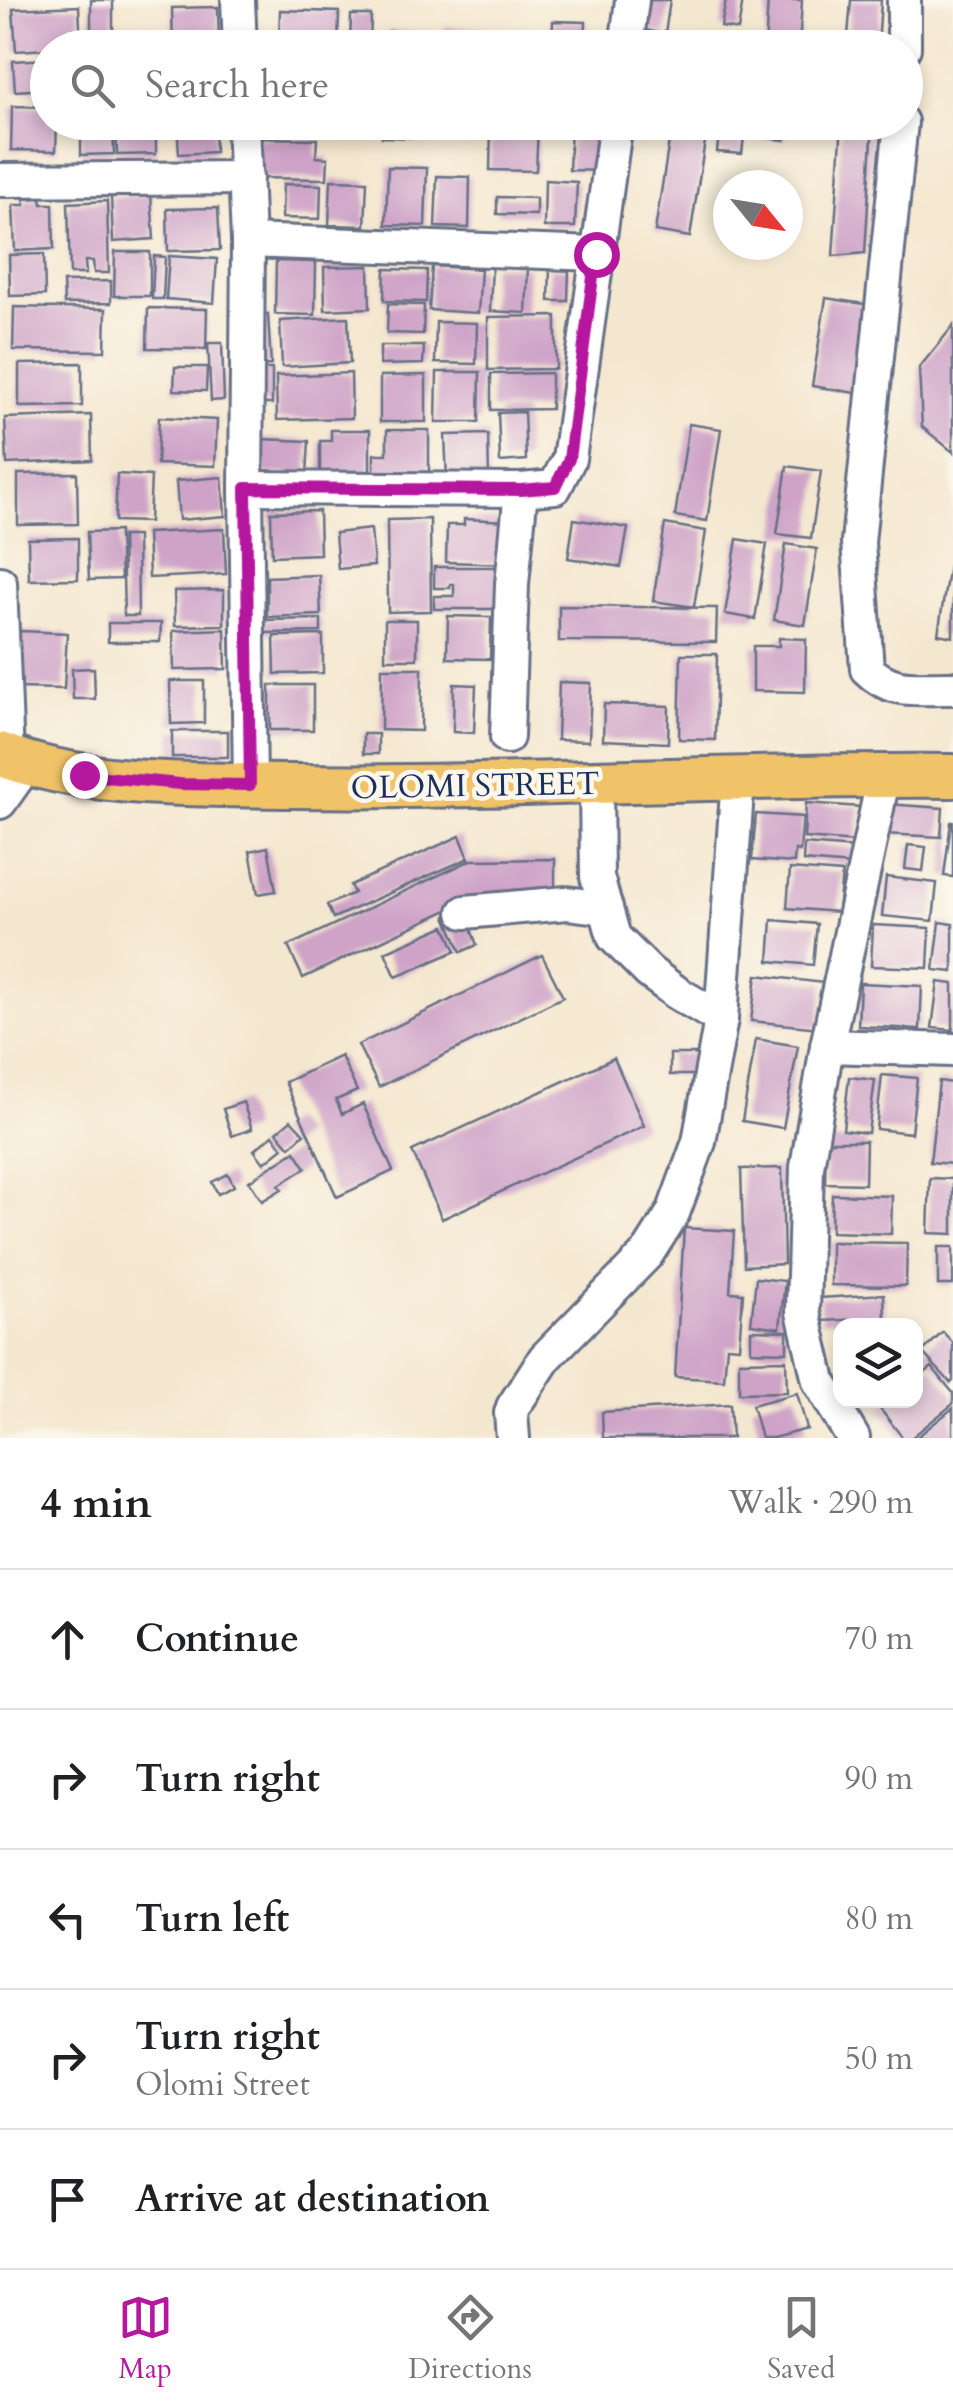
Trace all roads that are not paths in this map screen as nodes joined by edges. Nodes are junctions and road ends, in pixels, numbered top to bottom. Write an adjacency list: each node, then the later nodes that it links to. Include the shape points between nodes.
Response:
1 (238, 0): 5 (street)
2 (612, 0): 3 (street)
3 (632, 0): 6 (street)
4 (904, 0): 7 (street)
5 (239, 30)
6 (628, 30)
7 (904, 30)
8 (244, 140): 11 (street)
9 (613, 140): 14 (street)
10 (899, 140): 18 (street, via 858,542 868,668 890,687)
11 (246, 178): 12 (street); 13 (street)
12 (0, 180)
13 (248, 241): 14 (street); 15 (street)
14 (596, 254): 16 (street, via 569,459 555,487)
15 (246, 488): 16 (street); 25 (street)
16 (521, 490): 19 (street)
17 (0, 583): 20 (street)
18 (953, 688)
19 (508, 737)
20 (11, 759): 25 (main road, OLOMI STREET, via 84,775); 26 (street)
21 (884, 775): 22 (main road, OLOMI STREET); 23 (main road, OLOMI STREET); 30 (street)
22 (953, 776)
23 (738, 778): 24 (main road, OLOMI STREET); 29 (street)
24 (596, 783): 25 (main road, OLOMI STREET); 27 (street, via 597,878)
25 (250, 785)
26 (0, 802)
27 (606, 908): 28 (street, via 567,903); 29 (street, via 614,937 649,972)
28 (465, 912)
29 (721, 1019): 32 (street, via 699,1142 673,1213 647,1254 546,1358 513,1407)
30 (827, 1046): 31 (street); 33 (street, via 807,1166 803,1312 819,1381)
31 (953, 1050)
32 (514, 1438)
33 (853, 1438)

